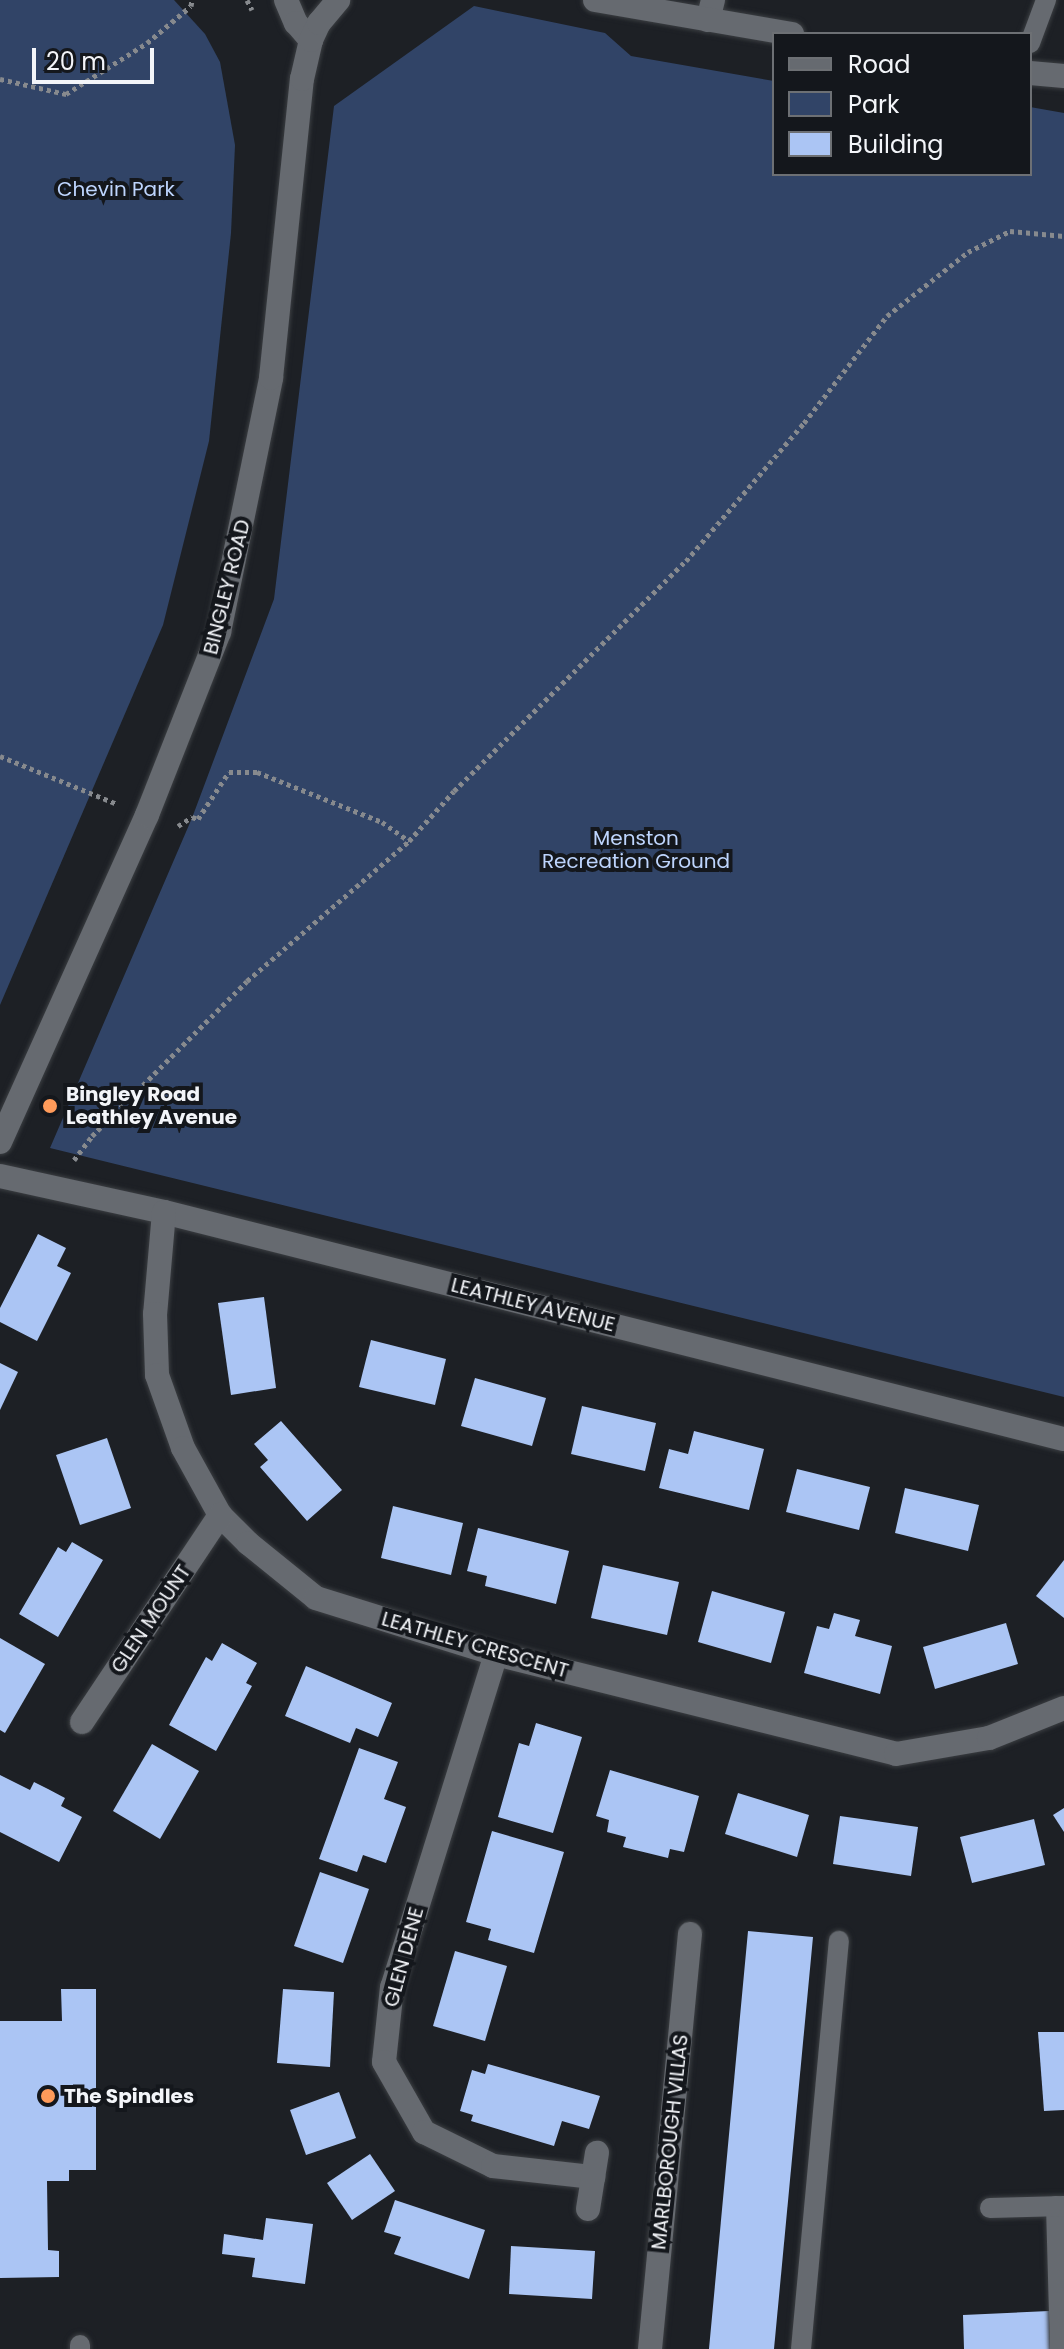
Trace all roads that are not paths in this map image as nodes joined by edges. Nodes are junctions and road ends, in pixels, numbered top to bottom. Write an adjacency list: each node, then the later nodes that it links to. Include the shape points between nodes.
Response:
1 (286, 0): 8 (street)
2 (338, 0): 8 (street)
3 (595, 0): 5 (street)
4 (1046, 0): 7 (lane)
5 (711, 10): 6 (street)
6 (785, 32)
7 (1032, 38)
8 (311, 40): 11 (street, BINGLEY ROAD, via 299,101 271,378 219,632 147,815)
9 (1032, 73): 10 (street)
10 (1064, 76)
11 (0, 1142)
12 (0, 1176): 13 (street, LEATHLEY AVENUE)
13 (164, 1212): 14 (street, LEATHLEY AVENUE); 15 (street, LEATHLEY CRESCENT, via 155,1314 157,1375 183,1448)
14 (1064, 1439)
15 (220, 1515): 16 (street, LEATHLEY CRESCENT, via 316,1598); 18 (street, GLEN MOUNT)
16 (496, 1654): 17 (street, LEATHLEY CRESCENT, via 896,1754 989,1738); 22 (street, GLEN DENE, via 392,1987 384,2062 424,2132 493,2166)
17 (1064, 1708)
18 (82, 1722)
19 (690, 1934): 26 (street, MARLBOROUGH VILLAS)
20 (839, 1941): 27 (lane)
21 (597, 2153): 22 (street)
22 (593, 2177): 25 (street)
23 (1060, 2206): 24 (lane); 28 (lane)
24 (990, 2208)
25 (588, 2209)
26 (650, 2349)
27 (801, 2349)
28 (1060, 2349)

